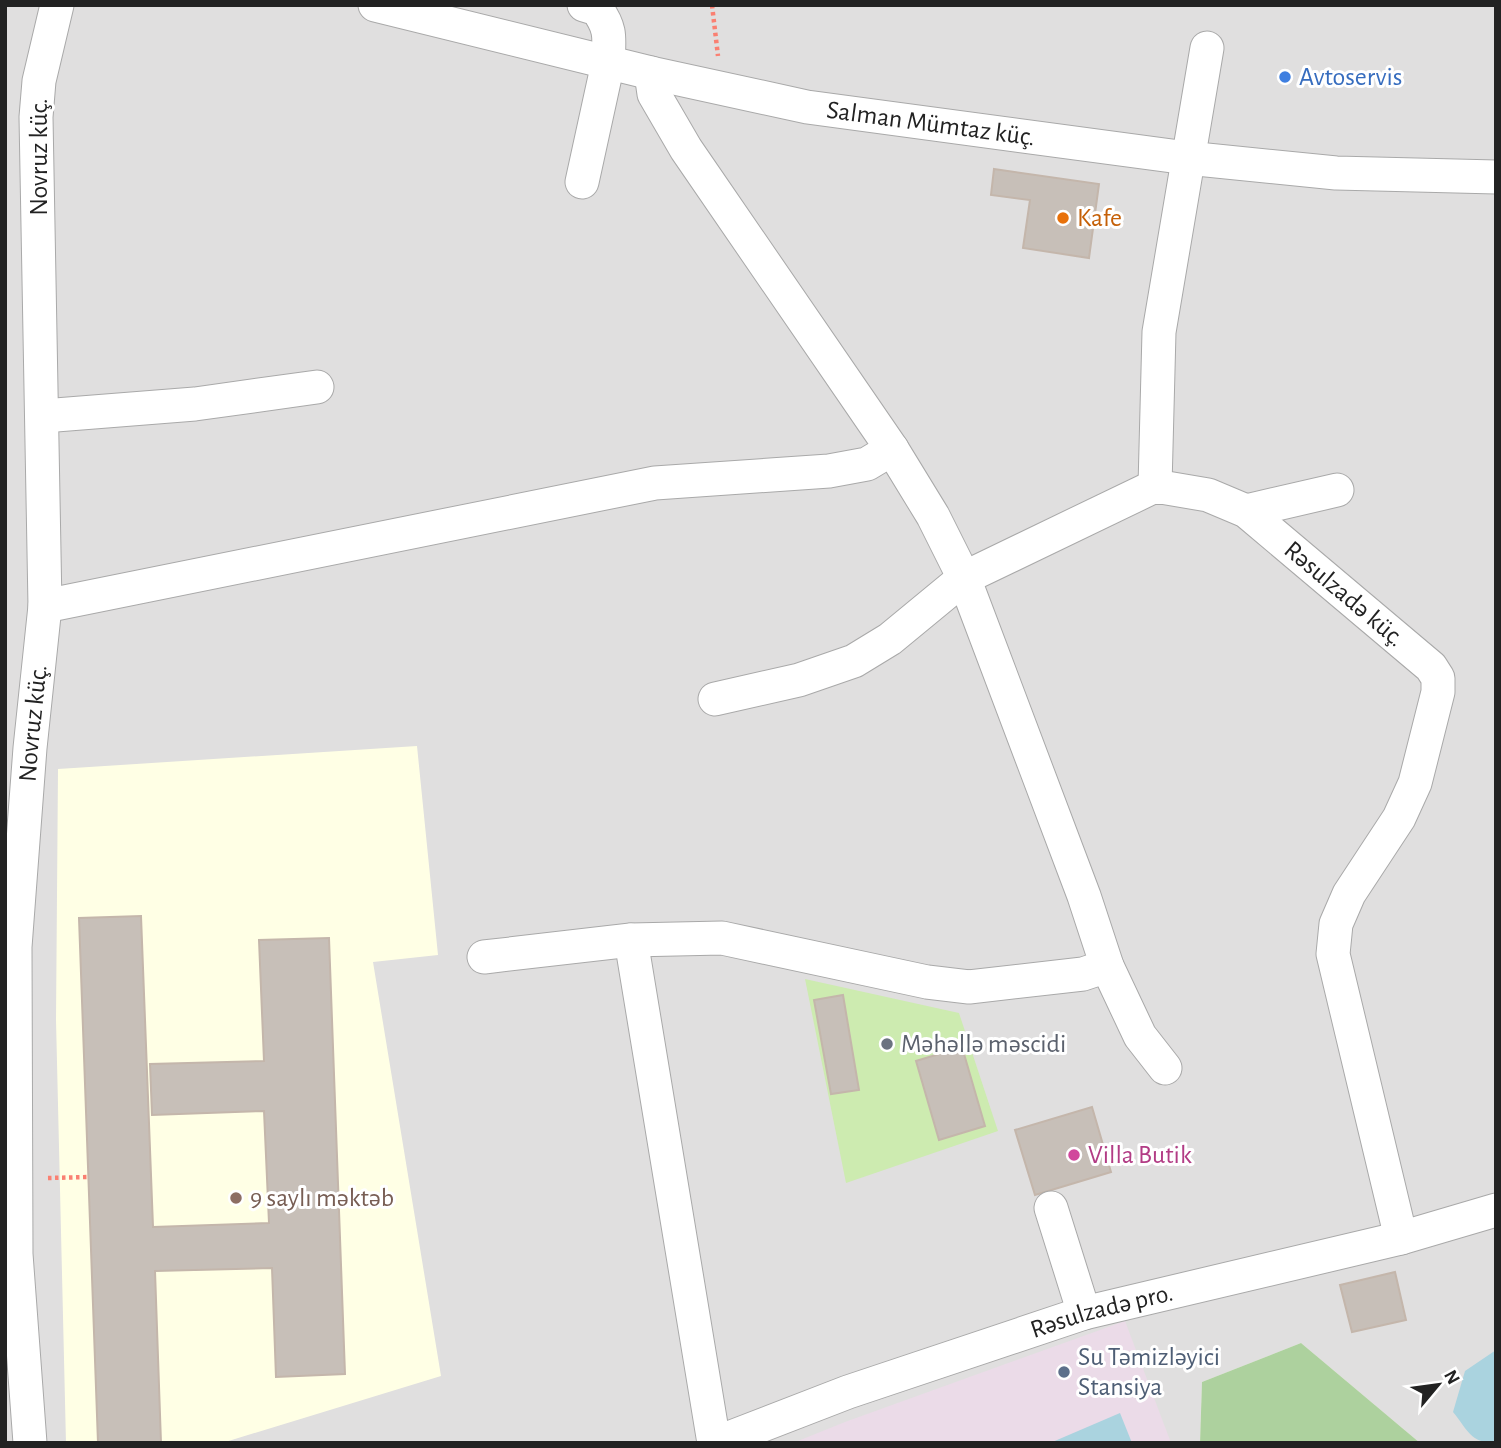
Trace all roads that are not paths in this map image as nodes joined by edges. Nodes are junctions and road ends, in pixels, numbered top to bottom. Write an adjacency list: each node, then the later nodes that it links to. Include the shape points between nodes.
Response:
1 (57, 5): 11 (street, Novruz küç., via 39,81 36,117)
2 (375, 5): 5 (street, Salman Mümtaz küç.)
3 (584, 5): 5 (street, via 597,9 609,25)
4 (1207, 48): 7 (street)
5 (608, 63): 6 (street, Salman Mümtaz küç.); 9 (street)
6 (651, 73): 7 (street, Salman Mümtaz küç., via 807,107); 12 (street, via 654,94 686,149)
7 (1187, 158): 8 (street, Salman Mümtaz küç., via 1336,173); 13 (street, via 1159,332)
8 (1496, 177)
9 (582, 182)
10 (317, 387): 11 (street, via 195,404)
11 (43, 416): 17 (street, Novruz küç.)
12 (892, 449): 16 (street); 17 (street, via 867,464 829,471 655,483)
13 (1155, 486): 15 (street, Rəsulzadə küç., via 1208,495); 16 (street)
14 (1337, 490): 15 (street)
15 (1246, 511): 27 (street, Rəsulzadə küç., via 1431,667 1437,678 1438,692 1415,783 1399,818 1349,894 1336,924 1333,954)
16 (964, 578): 18 (street, via 890,639 854,661 799,680); 23 (street)
17 (45, 606): 19 (street, Novruz küç.)
18 (715, 699)
19 (18, 747): 21 (street, Novruz küç.)
20 (631, 940): 22 (street); 23 (street, via 722,938 969,987 1083,974); 31 (street)
21 (10, 947): 28 (street, Novruz küç., via 16,1179)
22 (484, 957)
23 (1107, 966): 24 (street, via 1140,1036)
24 (1165, 1068)
25 (1051, 1208): 29 (street)
26 (1496, 1210): 27 (street, Rəsulzadə pro.)
27 (1401, 1238): 29 (street, Rəsulzadə pro.)
28 (11, 1255): 30 (street, Novruz küç.)
29 (1084, 1313): 31 (street, Rəsulzadə pro., via 860,1388)
30 (30, 1443)
31 (715, 1443)

